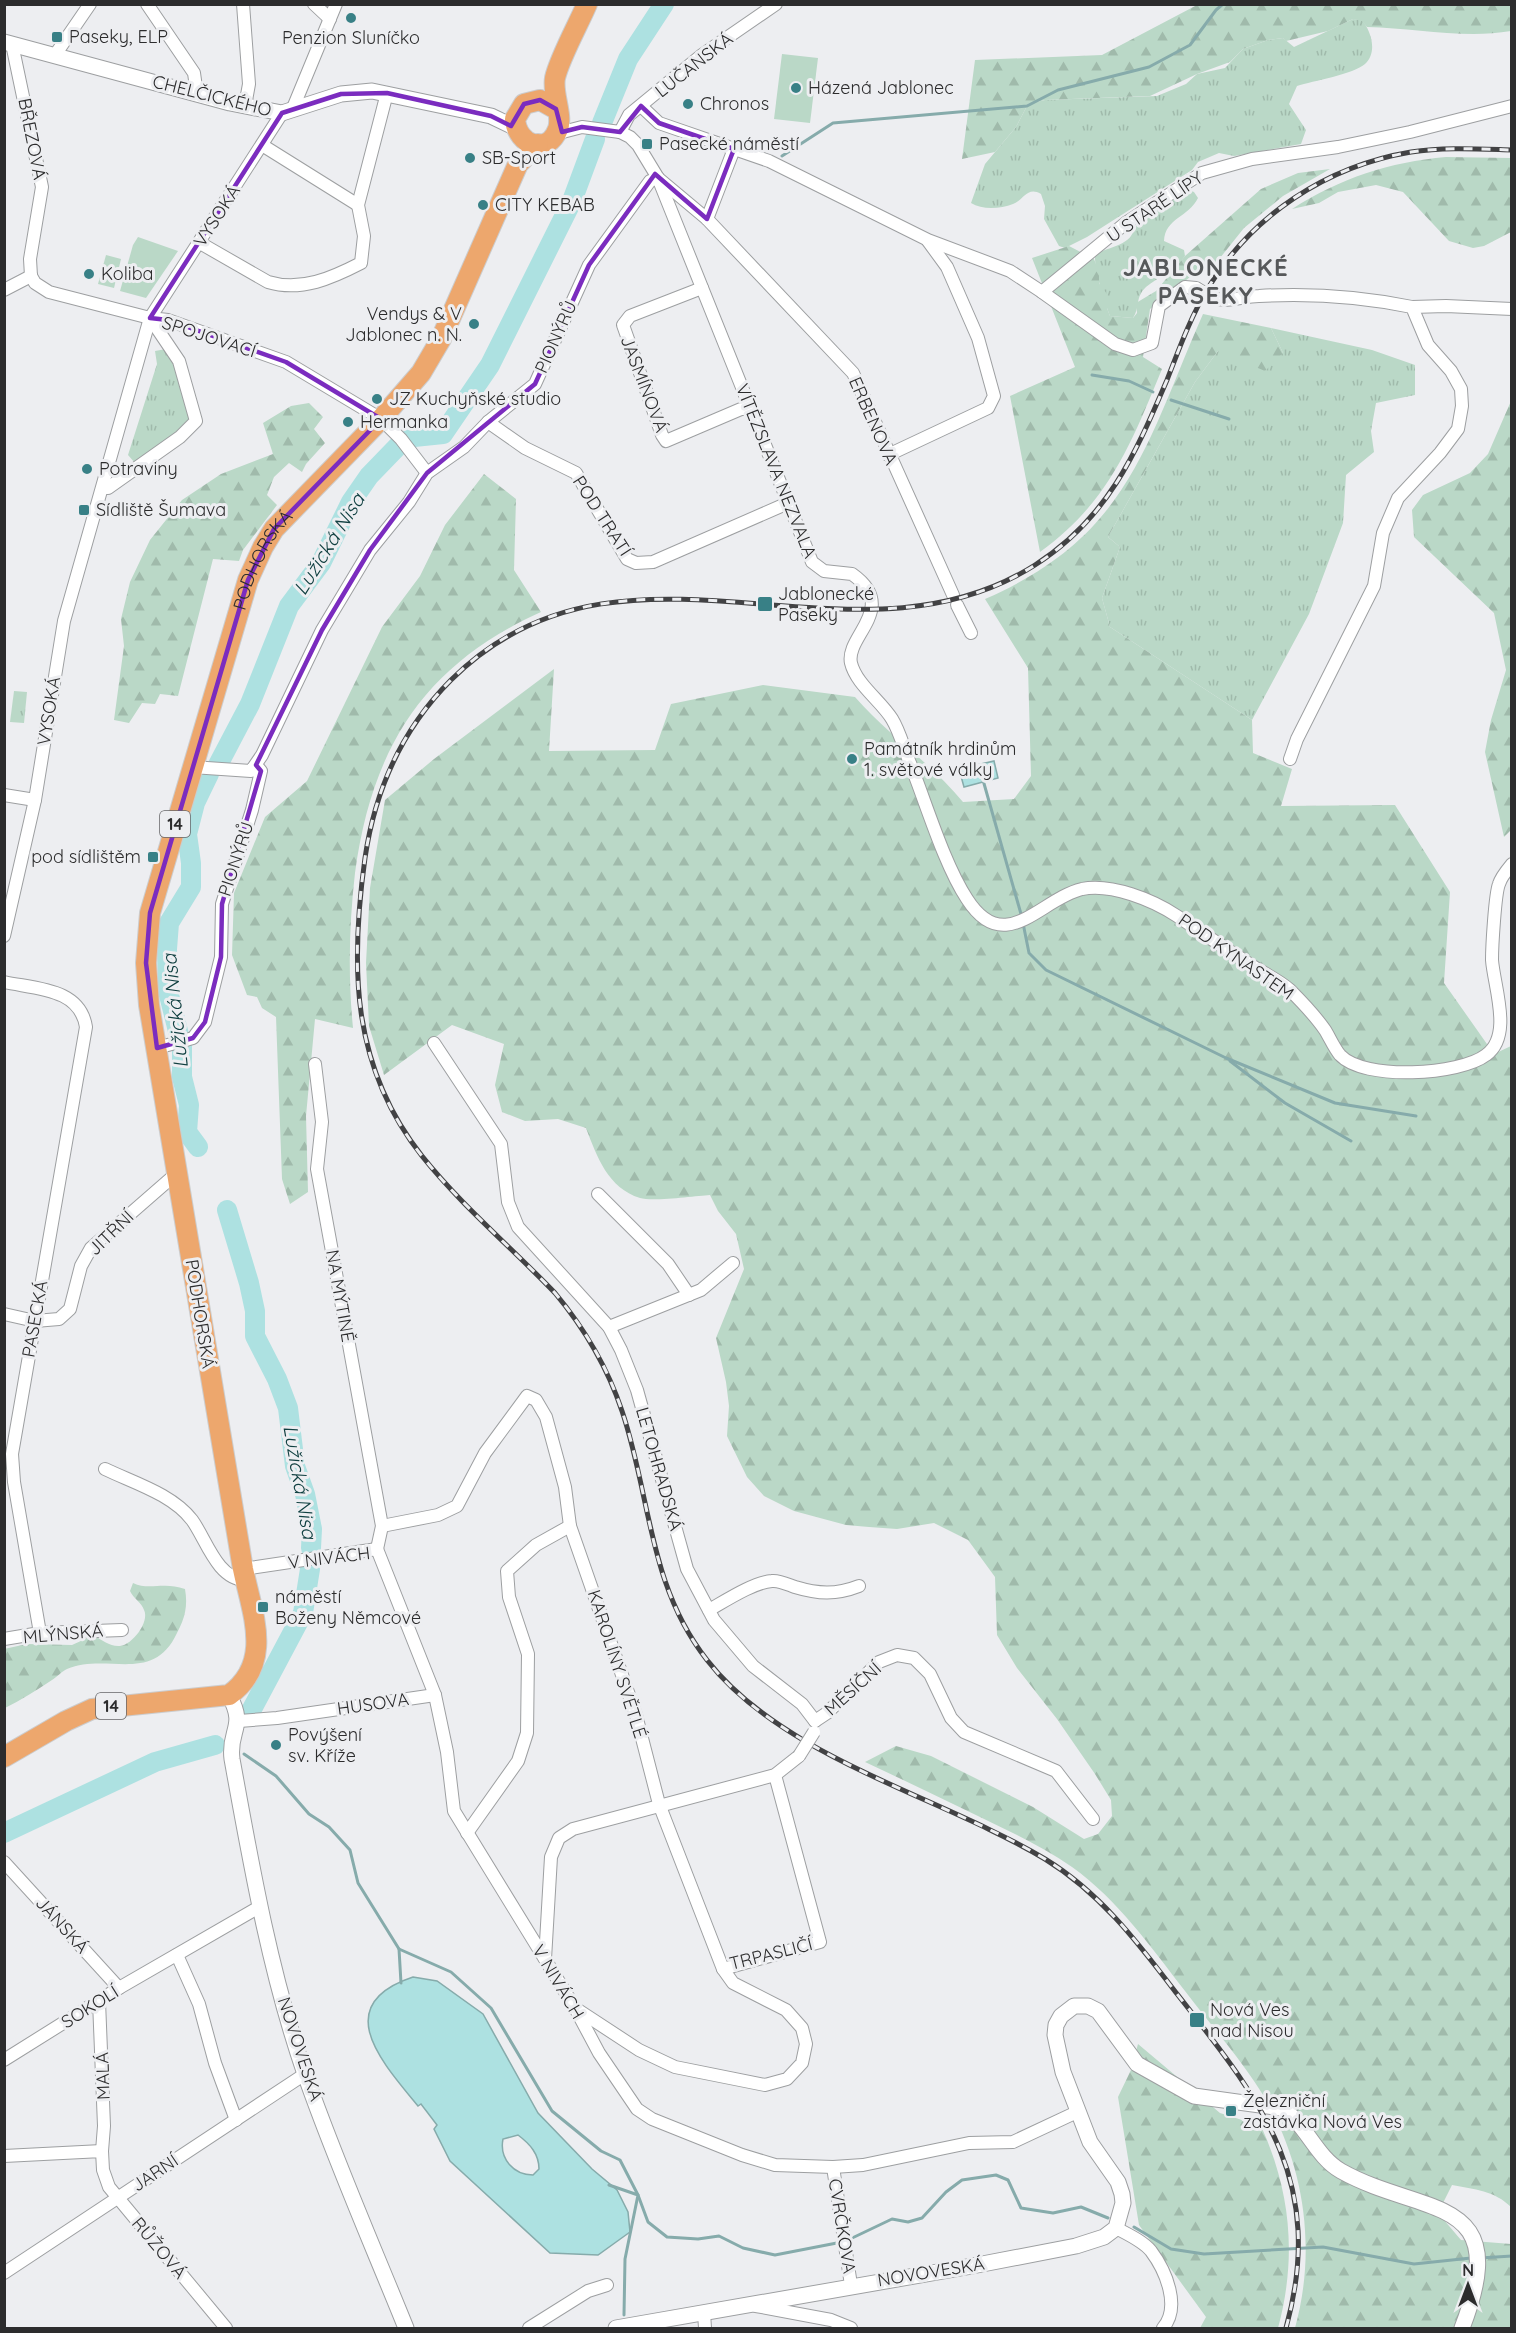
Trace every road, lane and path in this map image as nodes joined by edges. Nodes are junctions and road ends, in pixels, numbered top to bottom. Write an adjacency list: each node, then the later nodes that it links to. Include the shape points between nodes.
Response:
1 (90, 4): 10 (street)
2 (147, 4): 13 (street, via 194,74)
3 (243, 4): 15 (street, via 249,84)
4 (314, 4): 8 (street)
5 (336, 4): 8 (street, VYSOKÁ)
6 (587, 4): 11 (main road)
7 (777, 4): 16 (street, LUČANSKÁ, via 702,55)
8 (330, 19): 18 (street, VYSOKÁ)
9 (8, 43): 10 (street, CHELČICKÉHO); 33 (street, BŘEZOVÁ, via 42,187 30,259)
10 (55, 55): 13 (street, CHELČICKÉHO)
11 (555, 77): 14 (main road); 20 (main road)
12 (387, 93): 18 (street, CHELČICKÉHO, via 341,94); 19 (street, CHELČICKÉHO); 29 (street)
13 (197, 94): 15 (street, CHELČICKÉHO)
14 (527, 104): 19 (street, CHELČICKÉHO); 20 (main road, via 545,101); 22 (main road, 14, via 515,119)
15 (245, 106): 18 (street, CHELČICKÉHO)
16 (641, 106): 23 (street, LUČANSKÁ, via 629,115); 26 (street, via 659,123)
17 (1512, 106): 36 (street, U STARÉ LÍPY, via 1410,132 1252,159 1202,173 1127,222)
18 (287, 110): 25 (street, VYSOKÁ)
19 (491, 116): 22 (street, CHELČICKÉHO)
20 (557, 119): 21 (street); 21 (street); 24 (main road, PODHORSKÁ / 14, via 548,141)
21 (587, 127): 23 (street)
22 (518, 132): 24 (main road, via 527,143); 27 (main road, 14)
23 (620, 132): 28 (street, via 638,145)
24 (538, 144): 27 (main road, PODHORSKÁ / 14)
25 (262, 145): 29 (street); 32 (street, VYSOKÁ)
26 (734, 148): 30 (street); 31 (street, via 769,161)
27 (518, 164): 41 (main road, PODHORSKÁ / 14, via 441,339 421,373)
28 (658, 178): 30 (street); 34 (street, VÍTĚZSLAVA NEZVALA); 42 (street, PIONÝRŮ, via 650,182 589,265 536,384)
29 (358, 205): 32 (street, via 364,236 361,263 323,282 279,286)
30 (707, 219): 43 (street, ERBENOVA, via 853,373)
31 (928, 240): 36 (street, via 1010,271); 43 (street, via 947,267 978,338 994,396 988,408)
32 (200, 243): 39 (street, VYSOKÁ)
33 (31, 276): 35 (street); 39 (street, SPOJOVACÍ, via 49,292)
34 (702, 288): 40 (street, VÍTĚZSLAVA NEZVALA); 40 (street, JASMÍNOVÁ, via 630,316 623,325 662,435 666,441 741,409)
35 (4, 290)
36 (1042, 292): 37 (street, bridge, via 1115,344 1133,350 1152,343 1159,306 1185,287 1222,301 1258,296 1351,298)
37 (1412, 307): 38 (street); 48 (street, via 1428,345 1461,389 1458,429 1398,498 1383,533 1374,586)
38 (1512, 309)
39 (150, 318): 41 (street, SPOJOVACÍ, via 168,320 286,362); 45 (street, VYSOKÁ); 45 (street, via 178,361 196,421 180,437)
40 (751, 409): 46 (street, VÍTĚZSLAVA NEZVALA)
41 (381, 419): 44 (street); 50 (main road, PODHORSKÁ / 14, via 262,547 248,580)
42 (489, 422): 44 (street, PIONÝRŮ, via 464,447); 46 (street, POD TRATÍ, via 525,448 576,473 627,559 636,564 653,562)
43 (888, 455): 47 (street, ERBENOVA)
44 (427, 473): 49 (street, PIONÝRŮ, via 370,550 322,630)
45 (103, 488): 52 (street, VYSOKÁ, via 64,621)
46 (788, 502): 54 (street, VÍTĚZSLAVA NEZVALA, via 812,562 824,571 852,574 868,592 870,620 853,648 851,664 894,723 953,871 976,912 992,924 1018,924 1065,894 1086,888)
47 (971, 633)
48 (1290, 759)
49 (256, 765): 50 (street, via 244,773); 58 (street, PIONÝRŮ, via 261,771 252,810 222,904 221,957 205,1022 198,1034)
50 (192, 767): 58 (main road, PODHORSKÁ / 14, via 147,932 146,963)
51 (4, 795): 52 (street)
52 (35, 800): 55 (street, VYSOKÁ)
53 (1512, 864): 54 (street, POD KYNASTEM, via 1498,885 1492,958 1499,1040 1487,1055 1460,1068 1417,1072 1362,1069 1352,1064 1340,1056 1323,1027 1289,988 1167,909)
54 (1115, 890)
55 (4, 936)
56 (4, 982): 65 (street, PASECKÁ, via 66,995 84,1017)
57 (434, 1043): 66 (street, LETOHRADSKÁ, via 501,1144 508,1202 518,1227)
58 (163, 1047): 60 (main road, PODHORSKÁ / 14)
59 (315, 1064): 69 (street, NA MÝTINĚ, via 322,1122 317,1169)
60 (177, 1173): 65 (street, JITŘNÍ, via 91,1248 81,1266 70,1309 59,1319); 72 (main road, PODHORSKÁ / 14)
61 (598, 1194): 63 (street, via 668,1264)
62 (733, 1263): 63 (street, via 701,1290)
63 (689, 1295): 66 (street)
64 (4, 1314): 65 (street, JITŘNÍ)
65 (35, 1321): 68 (street, PASECKÁ)
66 (609, 1327): 74 (street, LETOHRADSKÁ, via 637,1390 687,1569)
67 (105, 1469): 72 (street, via 172,1503 190,1518 234,1579)
68 (9, 1481): 76 (street, PASECKÁ)
69 (382, 1526): 70 (street, KAROLÍNY SVĚTLÉ, via 438,1515 457,1506 484,1453 527,1396 536,1400 546,1417 565,1487); 71 (street, NA MÝTINĚ)
70 (570, 1526): 84 (street, KAROLÍNY SVĚTLÉ, via 636,1715); 86 (street, via 536,1545 507,1571 509,1597 528,1654 527,1733 518,1761)
71 (377, 1550): 72 (street, V NIVÁCH); 79 (street, V NIVÁCH)
72 (244, 1574): 78 (main road, PODHORSKÁ / 14, via 256,1624 256,1660 240,1686)
73 (859, 1586): 74 (street, via 830,1594 773,1580)
74 (709, 1610): 81 (street, LETOHRADSKÁ, via 753,1666 802,1704)
75 (122, 1630): 76 (street, MLÝNSKÁ)
76 (40, 1633): 77 (street, MLÝNSKÁ)
77 (4, 1639)
78 (229, 1695): 80 (street); 82 (main road, 14, via 92,1709)
79 (435, 1695): 80 (street, HUSOVA); 86 (street, V NIVÁCH, via 447,1752 453,1811)
80 (239, 1721): 88 (street, NOVOVESKÁ, via 231,1759)
81 (814, 1726): 83 (street, MĚSÍČNÍ, bridge, via 799,1756); 85 (street, MĚSÍČNÍ, via 879,1662 897,1655 914,1658 930,1674 951,1718 964,1732 1056,1771)
82 (4, 1757)
83 (775, 1775): 84 (street, MĚSÍČNÍ); 91 (street, TRPASLIČÍ, via 820,1942)
84 (659, 1804): 90 (street, MĚSÍČNÍ, via 573,1829 559,1838 551,1857); 91 (street, TRPASLIČÍ)
85 (1093, 1819)
86 (467, 1833): 90 (street, V NIVÁCH)
87 (4, 1862): 92 (street, JÁNSKÁ)
88 (261, 1906): 89 (street, SOKOLÍ); 96 (street, NOVOVESKÁ)
89 (177, 1955): 92 (street, SOKOLÍ); 98 (street, via 199,2004)
90 (544, 1959): 94 (street, V NIVÁCH)
91 (723, 1969): 94 (street, via 733,1983 786,2010 802,2028 806,2044 802,2062 787,2079 765,2085 675,2067 639,2050)
92 (119, 1989): 93 (street, SOKOLÍ)
93 (99, 2001): 95 (street, SOKOLÍ); 99 (street, MALÁ, via 105,2126)
94 (575, 2008): 101 (street, V NIVÁCH, via 599,2053 637,2109 652,2119 775,2165)
95 (4, 2060)
96 (305, 2074): 98 (street, JARNÍ); 110 (street, NOVOVESKÁ)
97 (1077, 2112): 101 (street, V NIVÁCH, via 1012,2142 969,2143 863,2165); 103 (street, via 1090,2142 1118,2182 1123,2204); 116 (street, via 1055,2035 1061,2016 1074,2006 1098,2011 1137,2064 1175,2087 1222,2102 1276,2107 1291,2116 1325,2158 1341,2170 1450,2213 1467,2228 1477,2259 1475,2295)
98 (236, 2120): 102 (street, JARNÍ)
99 (102, 2151): 100 (street); 102 (street, RŮŽOVÁ, via 103,2170)
100 (4, 2156)
101 (832, 2167): 106 (street, CVRČKOVA)
102 (118, 2198): 104 (street, JARNÍ); 109 (street, RŮŽOVÁ)
103 (1116, 2228): 106 (street, NOVOVESKÁ, via 1104,2237 1076,2246); 115 (street, via 1150,2250 1168,2280 1171,2316)
104 (4, 2273)
105 (607, 2286): 111 (street, via 588,2291)
106 (851, 2286): 107 (street, NOVOVESKÁ)
107 (743, 2305): 108 (street, NOVOVESKÁ); 114 (street, NOVOVESKÁ, via 794,2312)
108 (704, 2313): 112 (street, NOVOVESKÁ); 113 (street)
109 (226, 2328)
110 (406, 2328)
111 (529, 2328)
112 (616, 2328)
113 (705, 2328)
114 (851, 2328)
115 (1163, 2328)
116 (1462, 2328)

